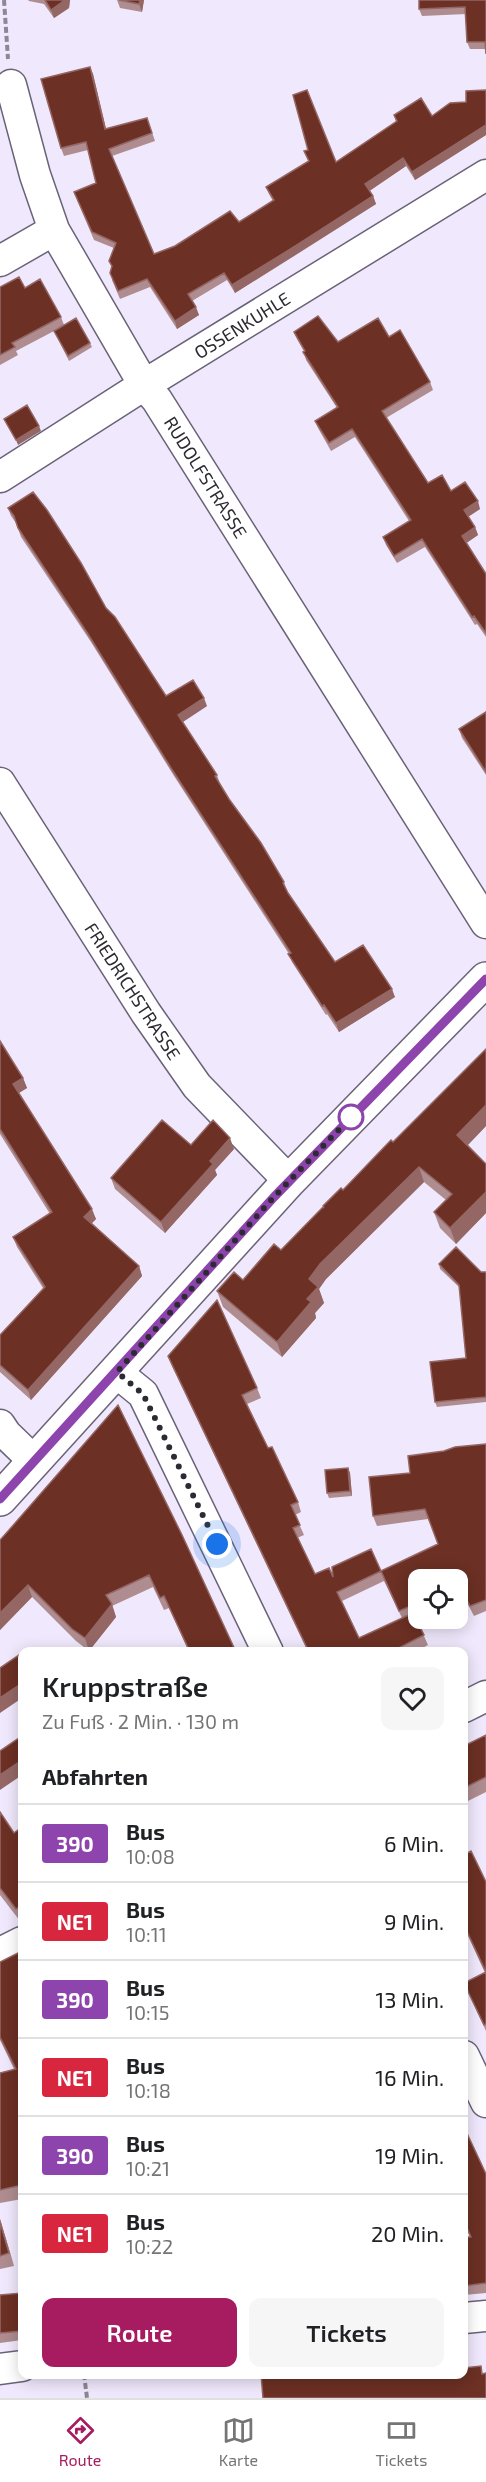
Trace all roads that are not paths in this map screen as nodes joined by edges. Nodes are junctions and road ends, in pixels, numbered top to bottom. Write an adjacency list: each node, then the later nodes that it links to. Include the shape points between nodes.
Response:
1 (11, 85): 3 (street, RUDOLFSTRASSE)
2 (486, 175): 5 (street, OSSENKUHLE)
3 (54, 230): 4 (street); 5 (street, RUDOLFSTRASSE)
4 (0, 261)
5 (144, 385): 6 (street, OSSENKUHLE); 8 (street, RUDOLFSTRASSE)
6 (0, 477)
7 (0, 783): 10 (street, FRIEDRICHSTRASSE, via 197,1086)
8 (486, 923)
9 (486, 979): 10 (street)
10 (289, 1181): 11 (street)
11 (117, 1372): 13 (street); 15 (street, via 143,1394)
12 (0, 1425): 13 (street)
13 (35, 1462): 14 (street)
14 (0, 1499)
15 (266, 1647)
16 (486, 1696): 17 (street)
17 (468, 1705)
18 (468, 2064): 19 (street)
19 (486, 2102)
20 (486, 2316): 21 (street)
21 (468, 2318)
22 (18, 2367): 23 (street)
23 (0, 2369)

